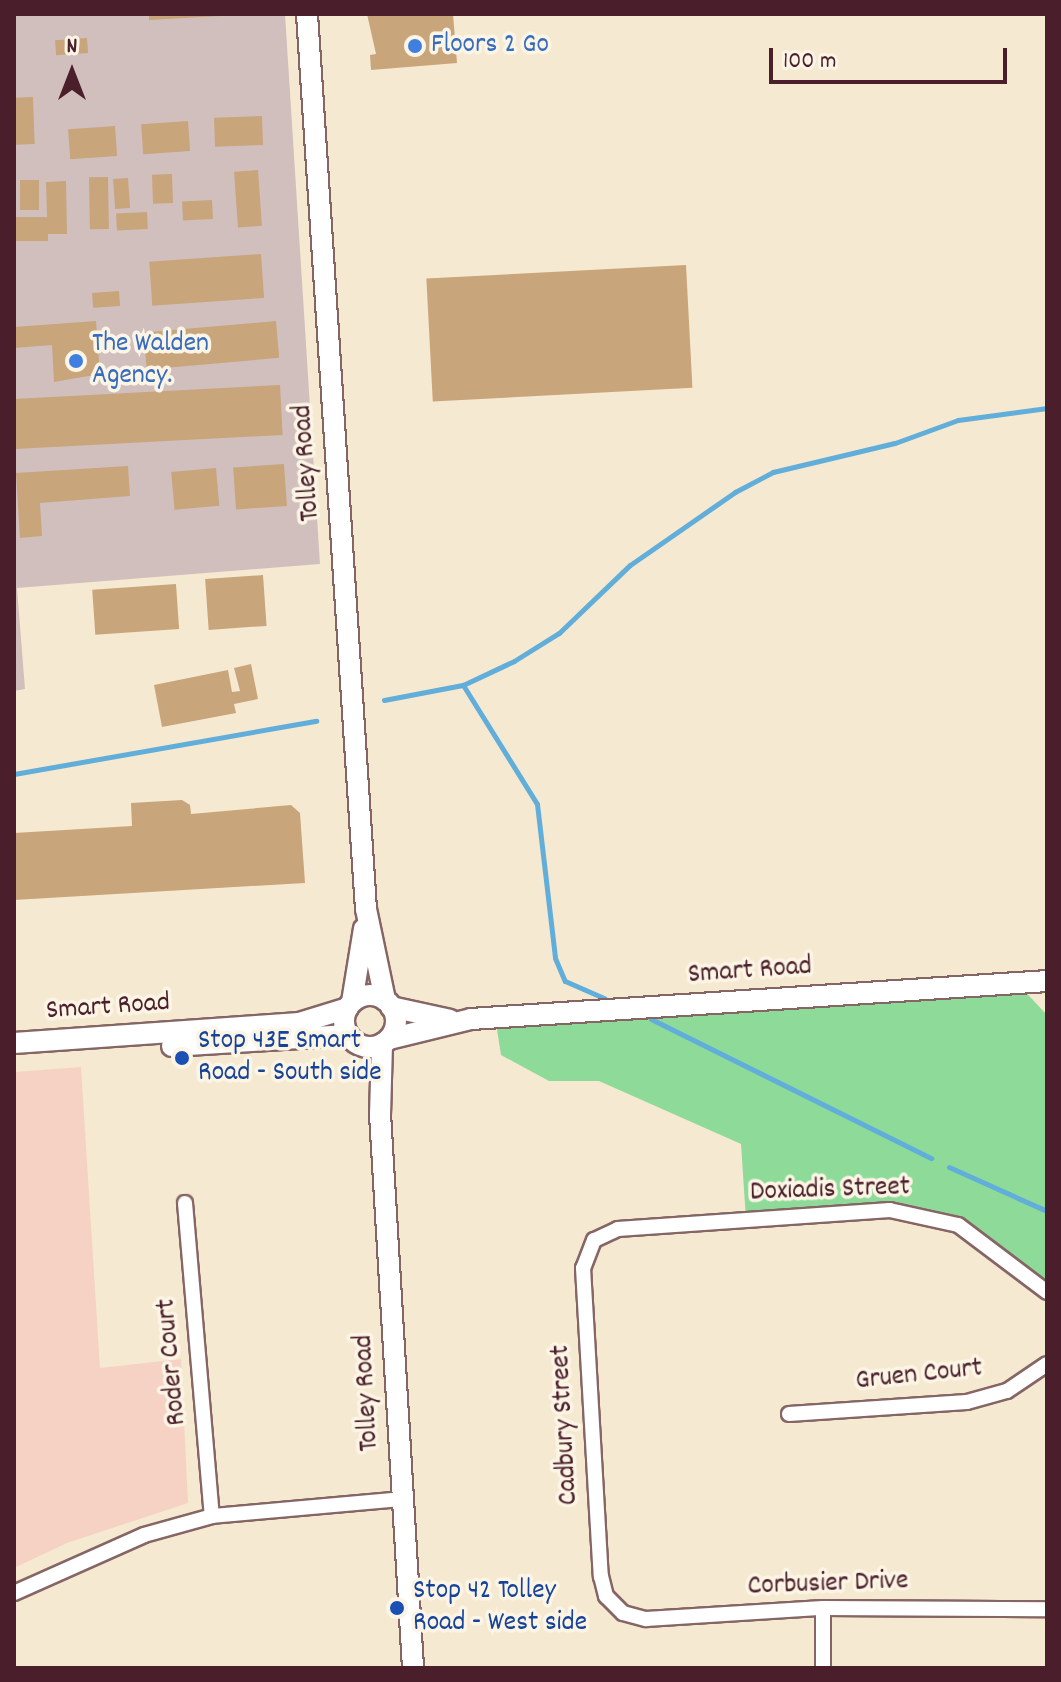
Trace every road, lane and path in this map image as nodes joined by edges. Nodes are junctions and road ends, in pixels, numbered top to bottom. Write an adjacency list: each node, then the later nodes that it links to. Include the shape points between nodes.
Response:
1 (307, 14): 2 (main road, Tolley Road)
2 (366, 909): 4 (main road, Tolley Road); 5 (main road, Tolley Road)
3 (1047, 981): 6 (main road, Smart Road)
4 (388, 1003): 5 (main road, Smart Road, via 367,995); 6 (main road, Smart Road); 7 (main road, Tolley Road, via 395,1023)
5 (350, 1005): 7 (main road, Tolley Road); 8 (main road, Smart Road, via 299,1023)
6 (458, 1021): 7 (main road, Smart Road)
7 (370, 1041): 9 (main road, Smart Road); 15 (main road, Tolley Road, via 380,1114)
8 (14, 1043)
9 (14, 1056)
10 (185, 1203): 16 (street, Roder Court)
11 (594, 1240): 12 (street, Doxiadis Street, via 618,1229 908,1211 973,1232); 18 (street, Cadbury Street, via 583,1268 601,1576)
12 (1047, 1292)
13 (1047, 1364): 14 (street, Gruen Court, via 1007,1391 967,1402)
14 (789, 1414)
15 (402, 1499): 16 (street); 21 (main road, Tolley Road)
16 (212, 1516): 17 (street, via 144,1535)
17 (14, 1593)
18 (614, 1606): 19 (street, Corbusier Drive, via 646,1619)
19 (823, 1608): 20 (street, Corbusier Drive); 22 (street)
20 (1047, 1609)
21 (413, 1668)
22 (823, 1668)

